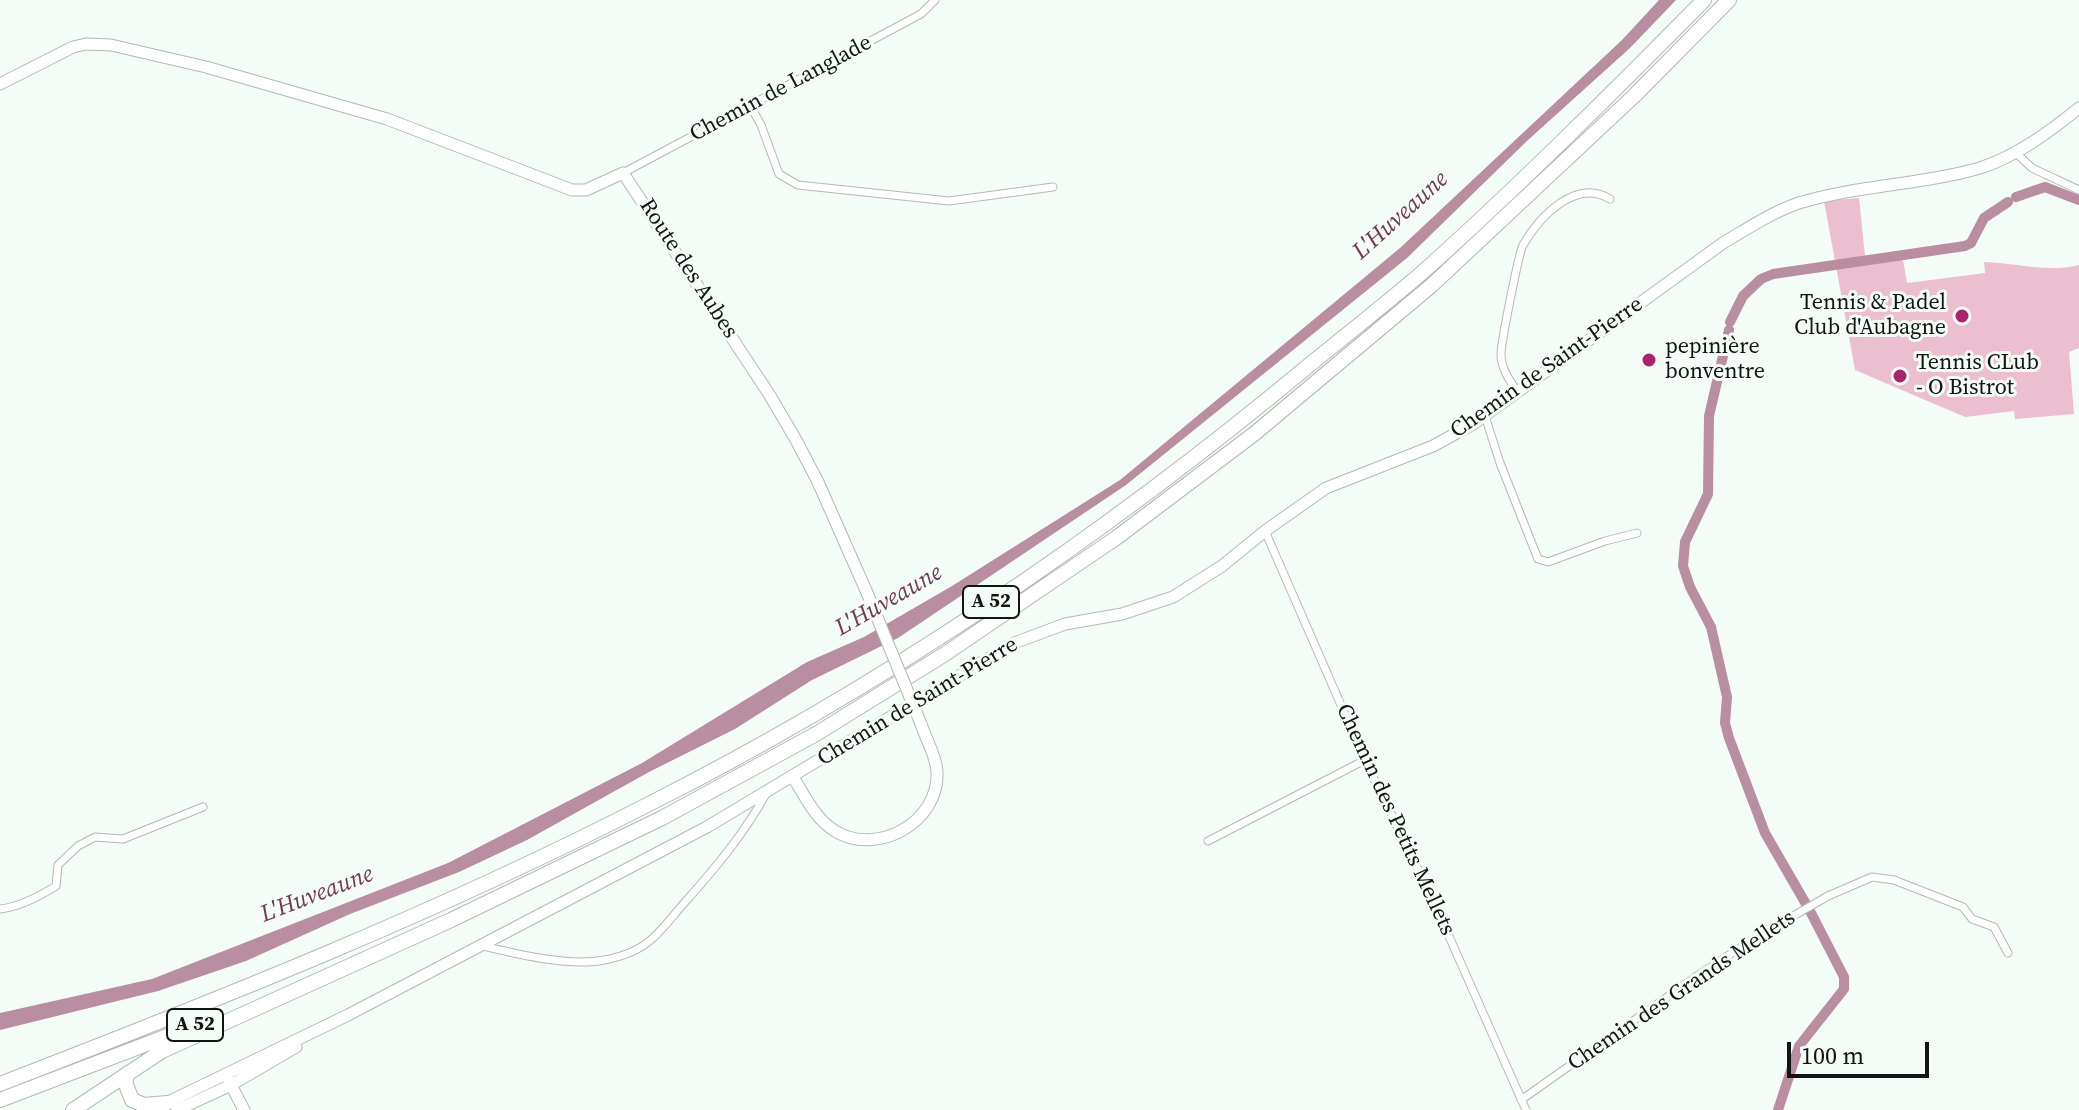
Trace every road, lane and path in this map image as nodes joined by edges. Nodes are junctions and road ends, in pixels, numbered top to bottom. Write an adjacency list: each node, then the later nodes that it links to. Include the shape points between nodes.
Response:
1 (935, 0): 5 (street, Chemin de Langlade, via 921,14)
2 (1704, 0): 26 (highway, A 52, via 1399,292 1117,516 933,641 652,803 440,906)
3 (1729, 0): 23 (highway, A 52, via 1432,285 1254,434 1116,538 816,734 662,818)
4 (0, 84): 8 (main road, via 73,47 111,45 387,119 572,190 586,190)
5 (750, 105): 8 (street, Chemin de Langlade); 9 (street, via 779,174 798,185 949,201)
6 (2079, 108): 7 (main road, Chemin de Saint-Pierre)
7 (2016, 153): 10 (street, via 2032,168); 12 (main road, Chemin de Saint-Pierre, via 1980,168 1809,200 1761,220)
8 (623, 173): 17 (main road, Route des Aubes, bridge, via 796,440 868,595 937,770 932,799 916,822 865,841 836,832 817,816)
9 (1053, 187)
10 (2079, 190)
11 (1610, 199): 12 (street, via 1597,191 1577,193 1555,207 1522,247 1501,354)
12 (1518, 393): 13 (main road, Chemin de Saint-Pierre)
13 (1485, 416): 14 (main road, Chemin de Saint-Pierre, via 1433,446 1326,488); 15 (street, via 1538,559 1548,562)
14 (1265, 531): 16 (street, Chemin des Petits Mellets); 17 (main road, Chemin de Saint-Pierre, via 1173,597 1122,614 1065,624 1014,643)
15 (1637, 533)
16 (1365, 760): 20 (street); 33 (street, Chemin des Petits Mellets)
17 (793, 777): 18 (main road, Chemin de Saint-Pierre)
18 (767, 793): 22 (main road, Chemin de Saint-Pierre); 22 (street, via 744,834 639,948 601,961 572,961)
19 (203, 807): 21 (street, via 123,839 95,837 58,865 56,886)
20 (1208, 841)
21 (0, 909)
22 (483, 946): 25 (main road, Chemin de Saint-Pierre)
23 (389, 948): 27 (highway, via 162,1051); 32 (highway, A 52)
24 (2008, 953): 33 (street, Chemin des Grands Mellets, via 1994,927 1972,919 1963,907 1894,880 1872,877 1755,938)
25 (348, 1015): 28 (main road, Chemin de Saint-Pierre); 31 (main road, Chemin de Saint-Pierre)
26 (158, 1023): 29 (highway); 30 (highway, A 52)
27 (128, 1073): 34 (highway, via 125,1082 132,1100); 35 (highway)
28 (225, 1074): 31 (main road); 34 (main road, Chemin de Saint-Pierre)
29 (0, 1075)
30 (0, 1084)
31 (231, 1085): 34 (main road, Chemin de Saint-Pierre); 37 (main road)
32 (0, 1100)
33 (1521, 1100): 38 (street, Chemin des Petits Mellets)
34 (172, 1106): 36 (main road, Chemin de Saint-Pierre)
35 (73, 1110)
36 (153, 1110)
37 (244, 1110)
38 (1526, 1110)

